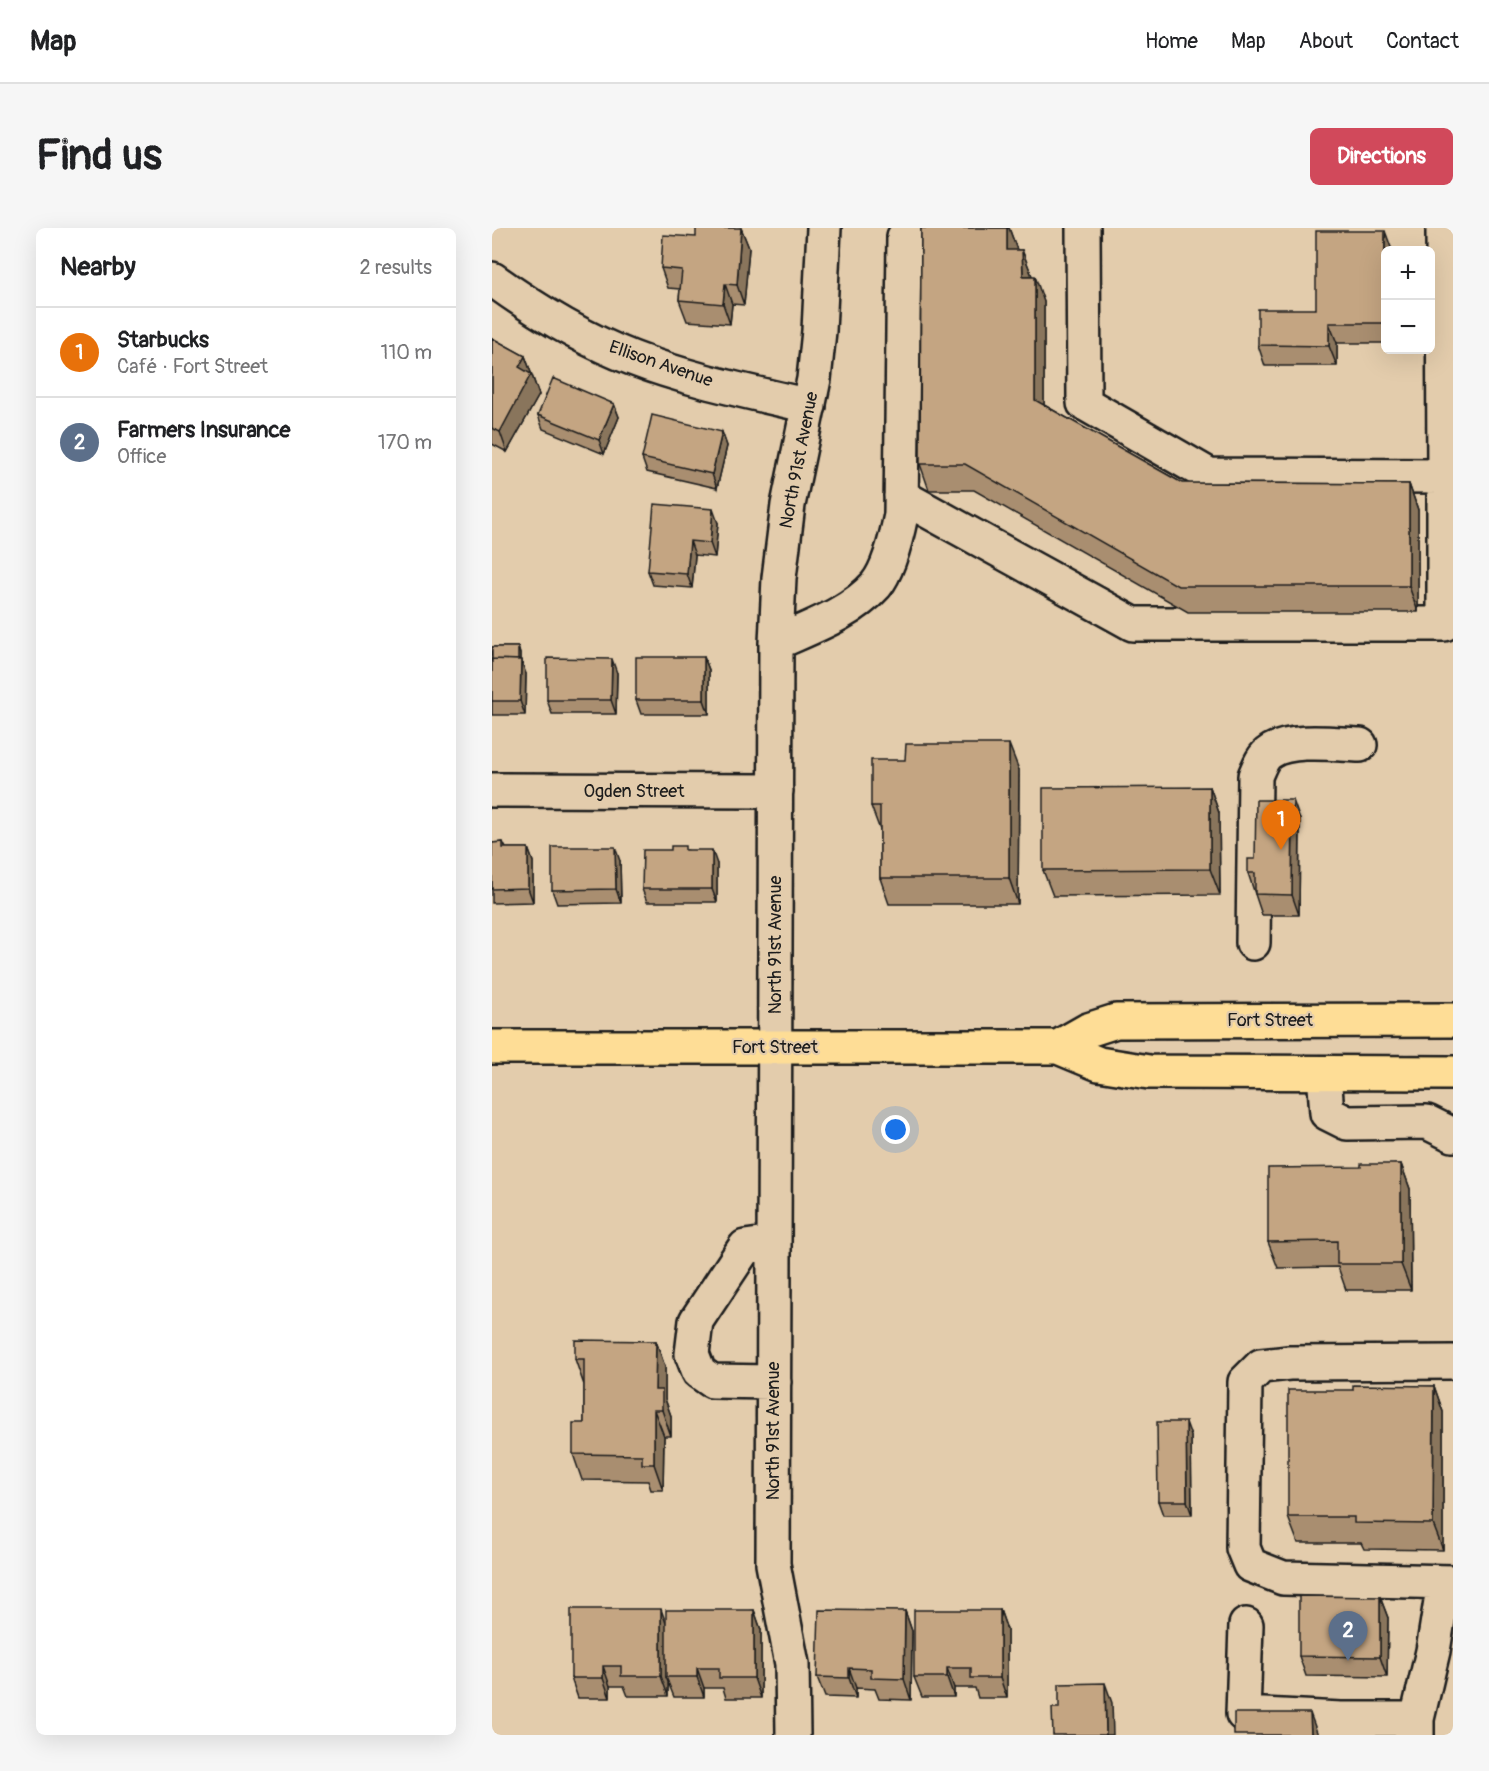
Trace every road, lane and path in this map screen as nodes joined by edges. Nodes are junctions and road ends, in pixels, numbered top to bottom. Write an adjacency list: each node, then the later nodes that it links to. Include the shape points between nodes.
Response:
1 (824, 228): 6 (street, North 91st Avenue, via 819,331)
2 (913, 228): 8 (street, via 904,237)
3 (1083, 228): 7 (street, via 1084,403 1209,475)
4 (1443, 228): 7 (street)
5 (492, 279): 6 (street, Ellison Avenue, via 537,310 630,358 677,374)
6 (809, 406): 9 (street, North 91st Avenue, via 788,505)
7 (1444, 476): 8 (street, via 1444,624 1133,624)
8 (901, 496): 9 (street, via 896,544 877,584 841,614)
9 (776, 643): 12 (street, North 91st Avenue)
10 (1360, 745): 13 (street, via 1282,746 1268,753 1261,763 1255,776)
11 (492, 790): 12 (street, Ogden Street)
12 (776, 791): 15 (street, North 91st Avenue)
13 (1253, 943)
14 (1453, 1020): 17 (main road, Fort Street, via 1116,1021 1088,1030)
15 (775, 1046): 16 (main road, Fort Street); 17 (main road, Fort Street); 21 (street, North 91st Avenue)
16 (492, 1047)
17 (1058, 1047): 18 (main road, Fort Street, via 1099,1064 1149,1072)
18 (1324, 1073): 19 (main road, Fort Street); 20 (street, via 1327,1113 1347,1123 1427,1122)
19 (1453, 1073)
20 (1453, 1135)
21 (774, 1243): 23 (street, North 91st Avenue); 23 (street, via 745,1247 696,1321 692,1354 699,1372 711,1380)
22 (1453, 1362): 24 (street, via 1289,1363 1261,1366 1245,1382 1243,1548 1250,1566 1283,1578)
23 (774, 1382): 28 (street, North 91st Avenue, via 773,1564 792,1664)
24 (1449, 1582): 27 (street)
25 (1246, 1625): 26 (street, via 1243,1714)
26 (1341, 1727): 27 (street)
27 (1417, 1727)
28 (793, 1735)

